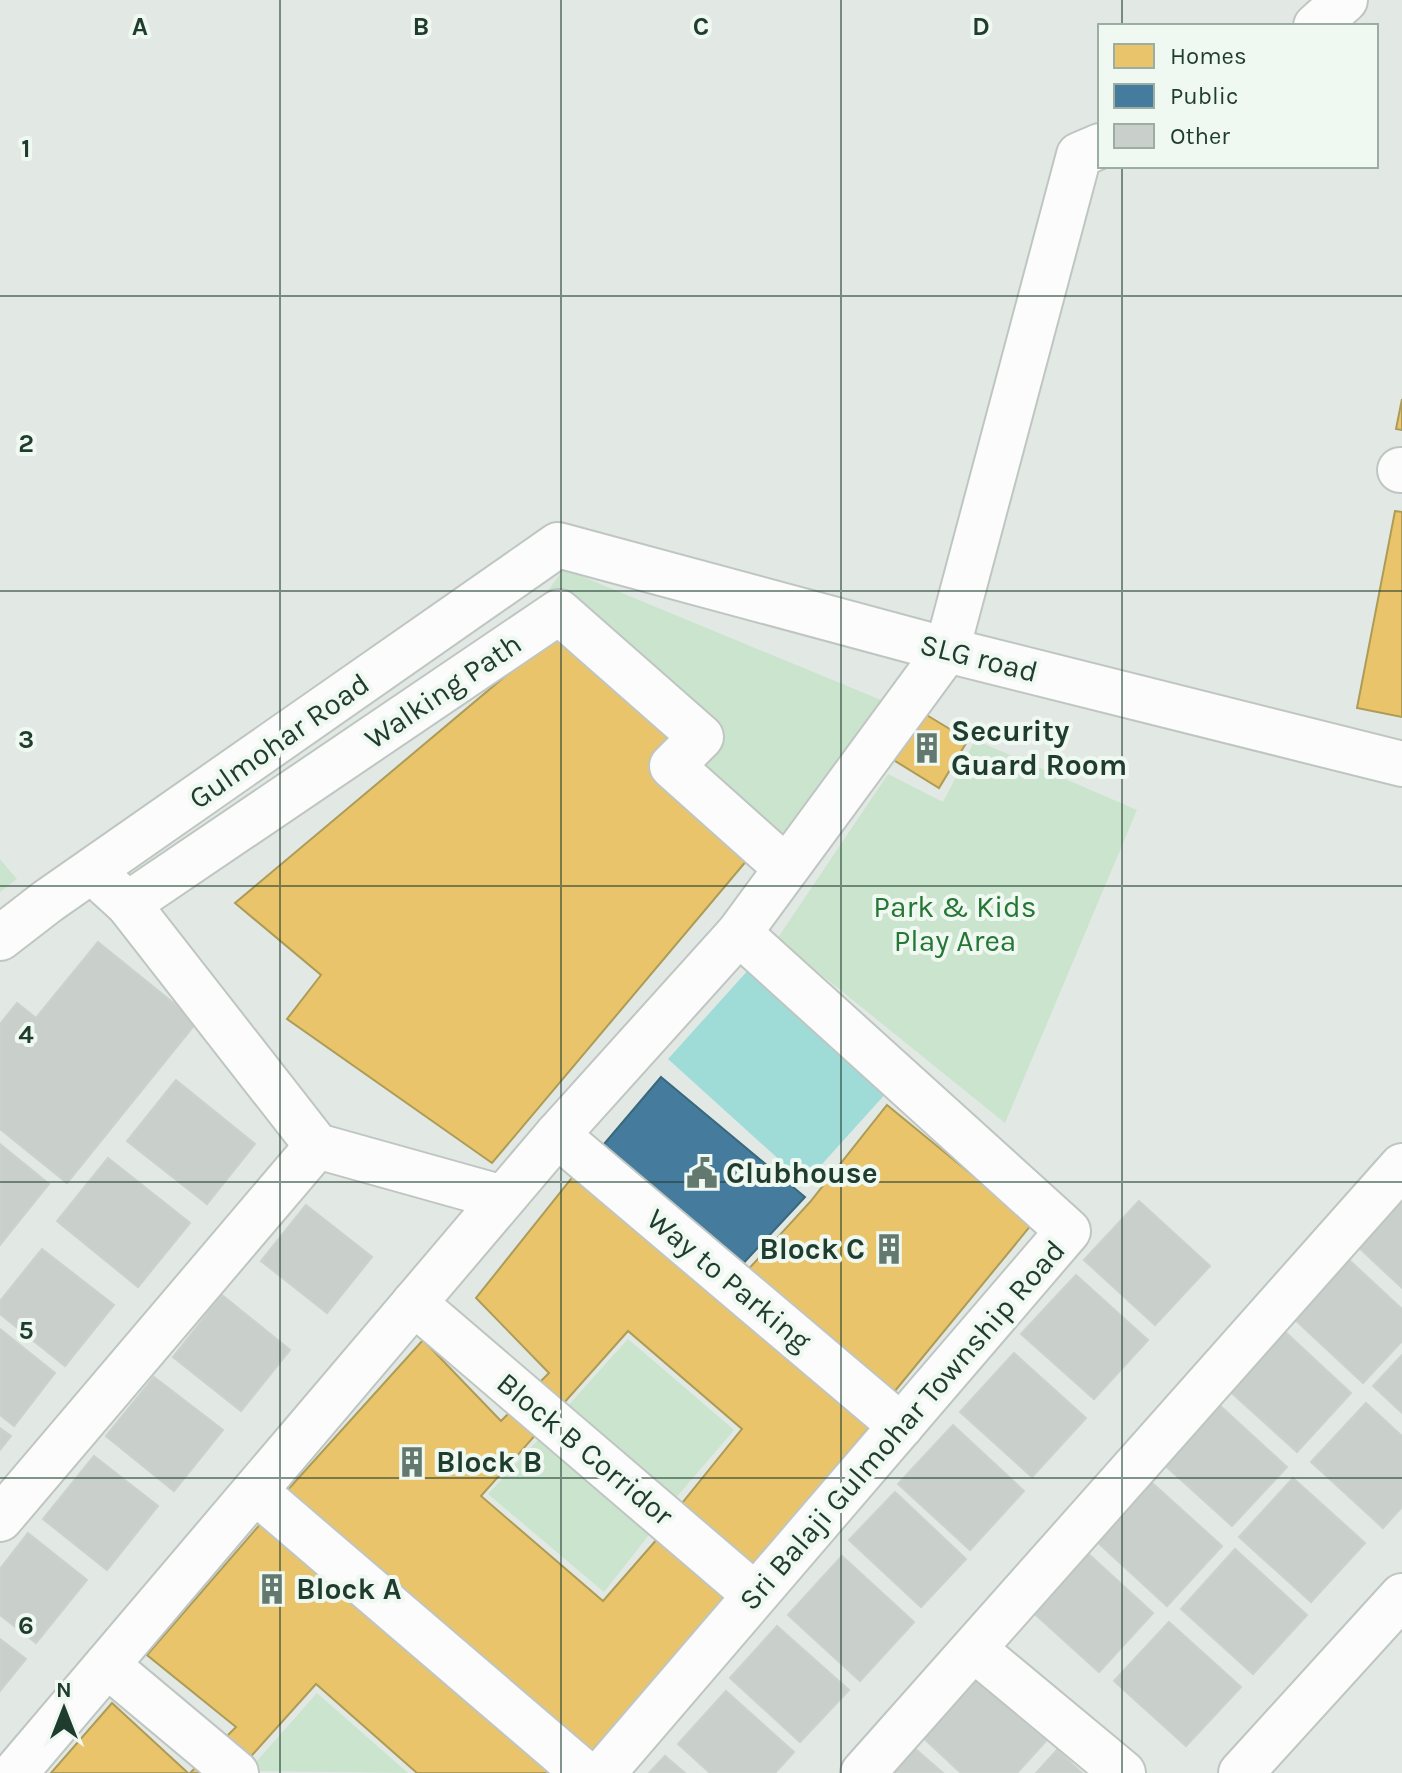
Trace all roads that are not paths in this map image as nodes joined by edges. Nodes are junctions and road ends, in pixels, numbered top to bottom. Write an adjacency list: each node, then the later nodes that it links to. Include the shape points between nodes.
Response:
1 (1345, 0): 2 (street)
2 (1318, 24)
3 (1098, 147): 5 (street, via 1079,155)
4 (558, 545): 5 (street, SLG road); 8 (street, Gulmohar Road)
5 (947, 650): 6 (street, SLG road); 7 (street)
6 (1402, 764)
7 (786, 868): 9 (street, Walking Path, via 672,766 701,737 559,612); 10 (street)
8 (93, 871): 9 (street); 11 (street, Gulmohar Road)
9 (128, 904): 13 (street)
10 (739, 933): 12 (street); 17 (street, Sri Balaji Gulmohar Township Road, via 1068,1231)
11 (0, 938)
12 (557, 1135): 15 (street); 17 (street, Way to Parking)
13 (317, 1146): 15 (street); 19 (street)
14 (1402, 1166): 22 (street)
15 (503, 1198): 16 (street)
16 (414, 1303): 18 (street); 20 (street, Block B Corridor)
17 (901, 1426): 20 (street, Sri Balaji Gulmohar Township Road)
18 (255, 1491): 23 (street); 26 (street)
19 (0, 1519)
20 (755, 1595): 27 (street, Sri Balaji Gulmohar Township Road)
21 (1402, 1596): 30 (street)
22 (975, 1650): 28 (street); 29 (street)
23 (107, 1665): 24 (street); 25 (street)
24 (15, 1773)
25 (236, 1773)
26 (584, 1773)
27 (603, 1773)
28 (863, 1773)
29 (1123, 1773)
30 (1241, 1773)

